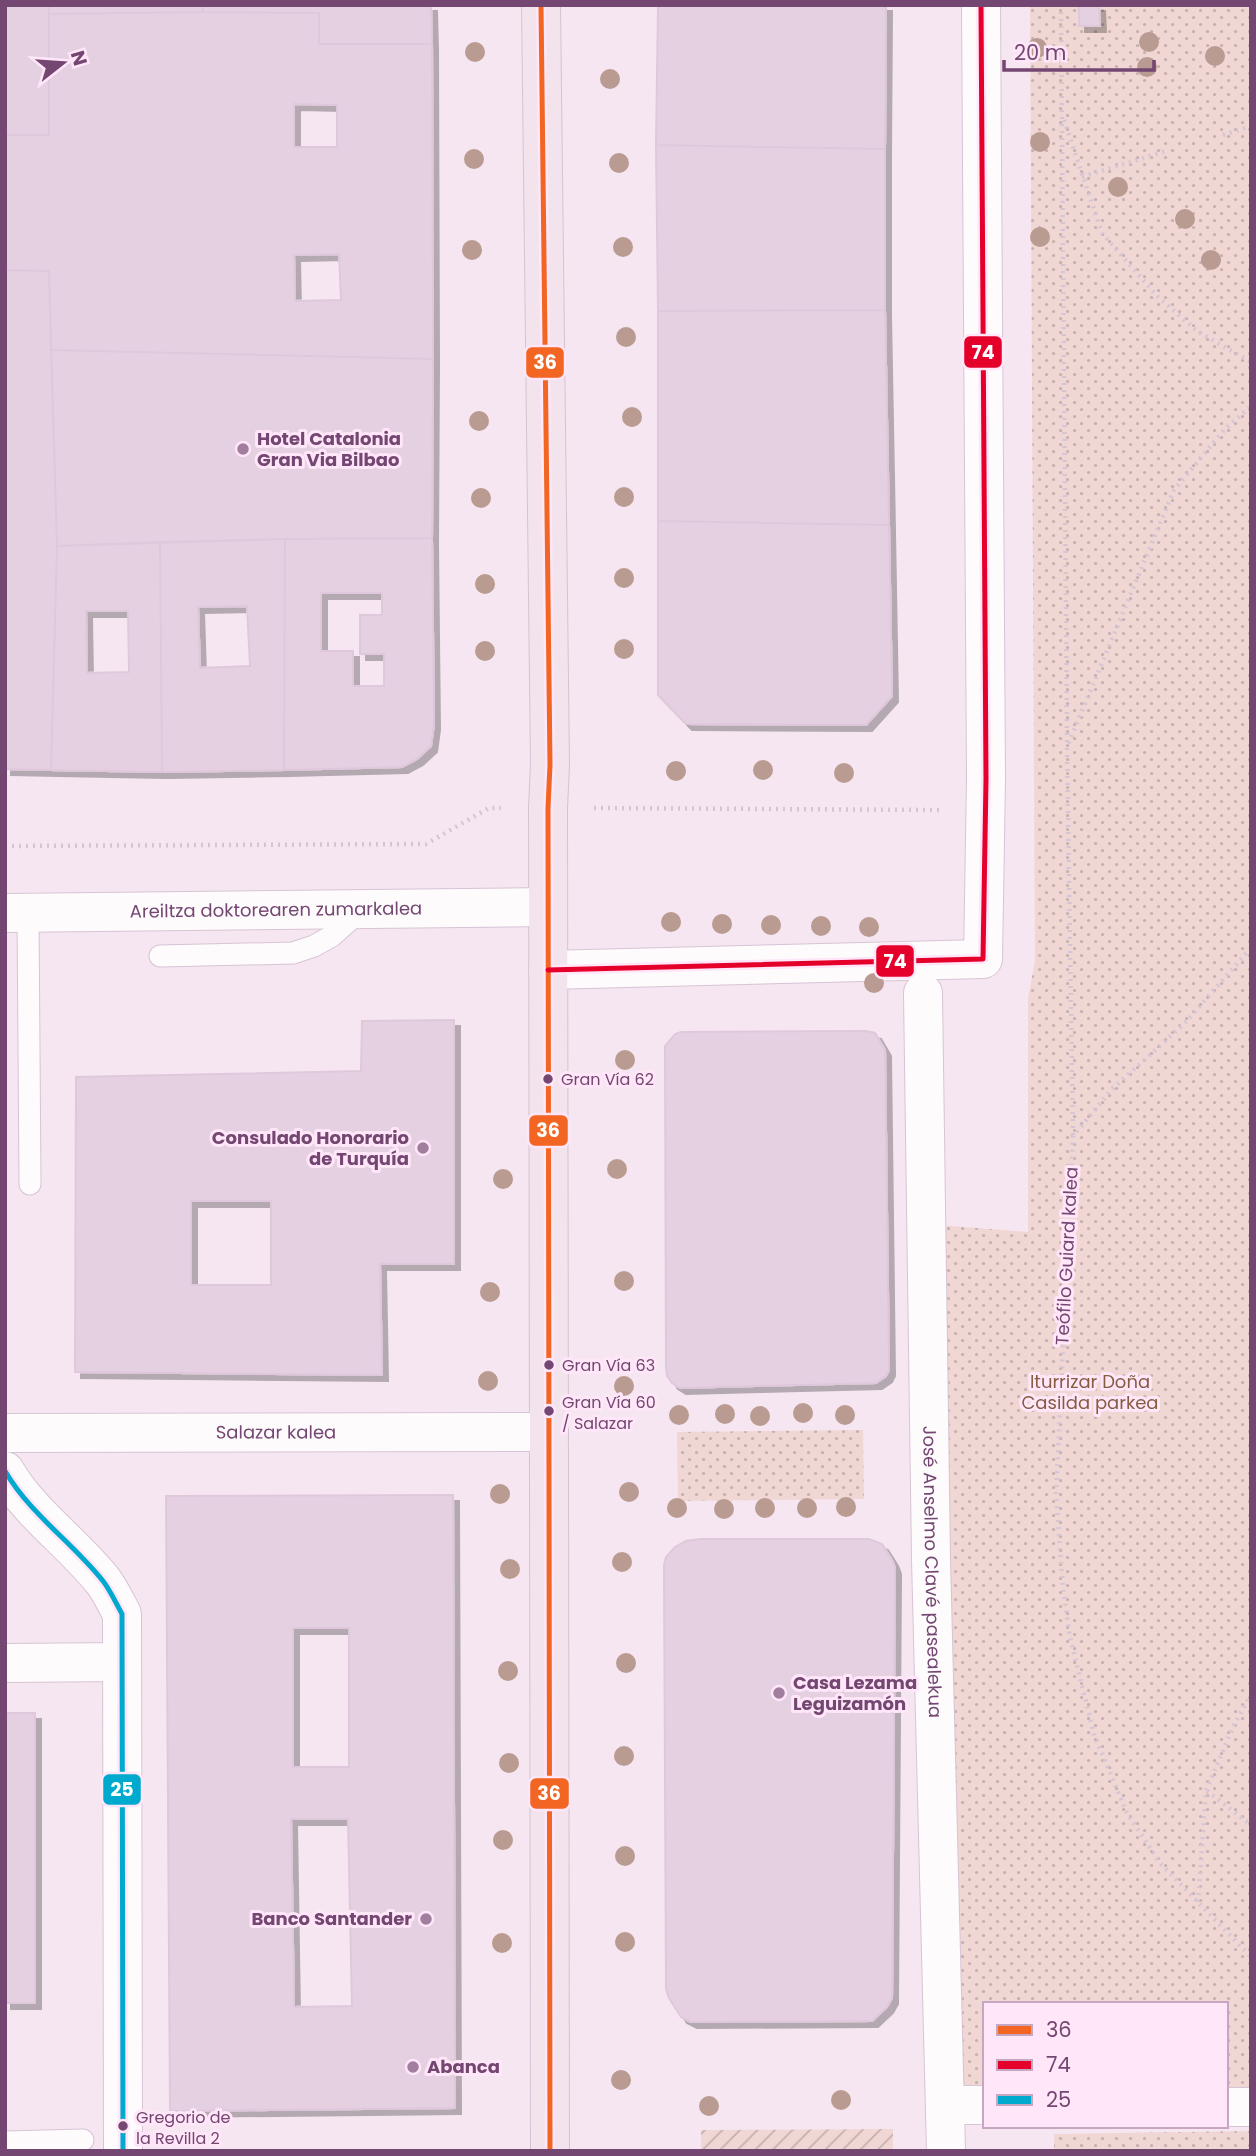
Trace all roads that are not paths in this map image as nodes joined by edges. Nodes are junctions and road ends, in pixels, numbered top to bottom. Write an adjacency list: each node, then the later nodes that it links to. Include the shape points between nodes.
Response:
1 (541, 5): 3 (main road)
2 (981, 5): 7 (street, via 983,959)
3 (548, 907): 4 (street, Areiltza doktorearen zumarkalea); 7 (main road)
4 (362, 908): 5 (street, Areiltza doktorearen zumarkalea); 6 (lane, via 332,936 293,953)
5 (17, 913): 9 (lane)
6 (160, 956)
7 (548, 970): 10 (main road)
8 (923, 993): 15 (street, José Anselmo Clavé pasealekua, via 931,1559)
9 (30, 1184)
10 (549, 1432): 11 (street, Salazar kalea); 22 (main road)
11 (5, 1433)
12 (5, 1471): 13 (street, via 33,1509 103,1581 122,1614)
13 (122, 1662): 14 (street); 21 (street)
14 (5, 1663)
15 (946, 2105): 16 (street); 23 (street, José Anselmo Clavé pasealekua)
16 (983, 2105)
17 (1228, 2107): 18 (street)
18 (1251, 2108)
19 (83, 2140): 20 (lane)
20 (5, 2142)
21 (123, 2151)
22 (550, 2151)
23 (946, 2151)

